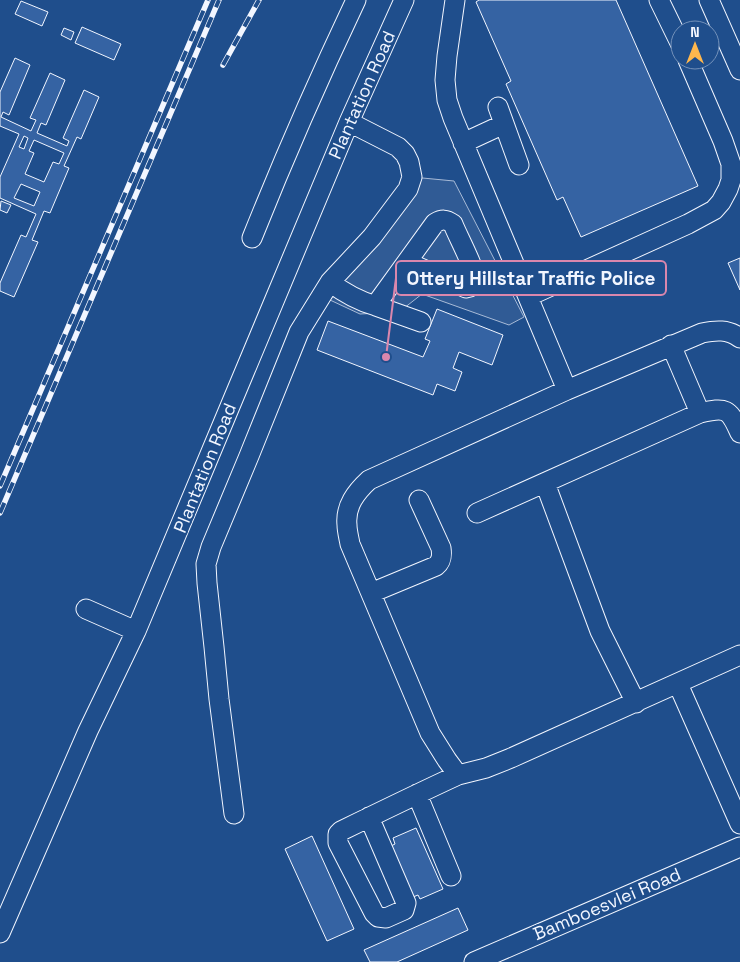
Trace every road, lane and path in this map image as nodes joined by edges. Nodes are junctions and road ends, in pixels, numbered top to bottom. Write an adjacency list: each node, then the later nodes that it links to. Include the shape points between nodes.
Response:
1 (356, 0): 13 (street, via 279,169)
2 (404, 0): 9 (street, Plantation Road)
3 (456, 0): 10 (street, via 445,80 447,100)
4 (660, 0): 6 (street)
5 (709, 0): 8 (street)
6 (670, 22)
7 (692, 70): 12 (street, via 730,164)
8 (740, 70)
9 (348, 122): 15 (street, via 398,147 409,162 412,176 408,188 372,237); 29 (street, Plantation Road)
10 (463, 143): 11 (street, via 501,116); 16 (street)
11 (520, 165)
12 (735, 167): 16 (street, via 728,189 714,210)
13 (252, 238)
14 (408, 262): 17 (street)
15 (330, 282): 17 (street); 35 (street, via 299,332 206,564 218,698)
16 (529, 296): 21 (street)
17 (376, 306): 18 (street)
18 (421, 322)
19 (740, 338): 20 (street, via 726,331 715,331)
20 (671, 345): 21 (street); 22 (street)
21 (568, 390): 27 (street, via 369,480 360,488 349,507 346,524 350,544)
22 (700, 413): 23 (street, via 720,409 727,412 733,416); 24 (street)
23 (740, 432)
24 (545, 483): 26 (street); 32 (street, via 600,631)
25 (419, 500): 27 (street, via 441,548 439,563)
26 (477, 513)
27 (371, 593): 33 (street, via 430,733)
28 (86, 609): 29 (street)
29 (136, 632): 40 (street, Plantation Road, via 88,731)
30 (740, 655): 31 (street)
31 (678, 684): 32 (street); 37 (street)
32 (636, 702): 33 (street, via 511,758)
33 (458, 775): 34 (street)
34 (417, 794): 36 (street); 39 (street)
35 (234, 814)
36 (369, 817): 36 (street, via 406,904 404,910 386,918 377,917 338,843 337,836 341,831)
37 (740, 824)
38 (740, 847): 41 (street, Bamboesvlei Road)
39 (451, 876)
40 (0, 933)
41 (477, 961)

